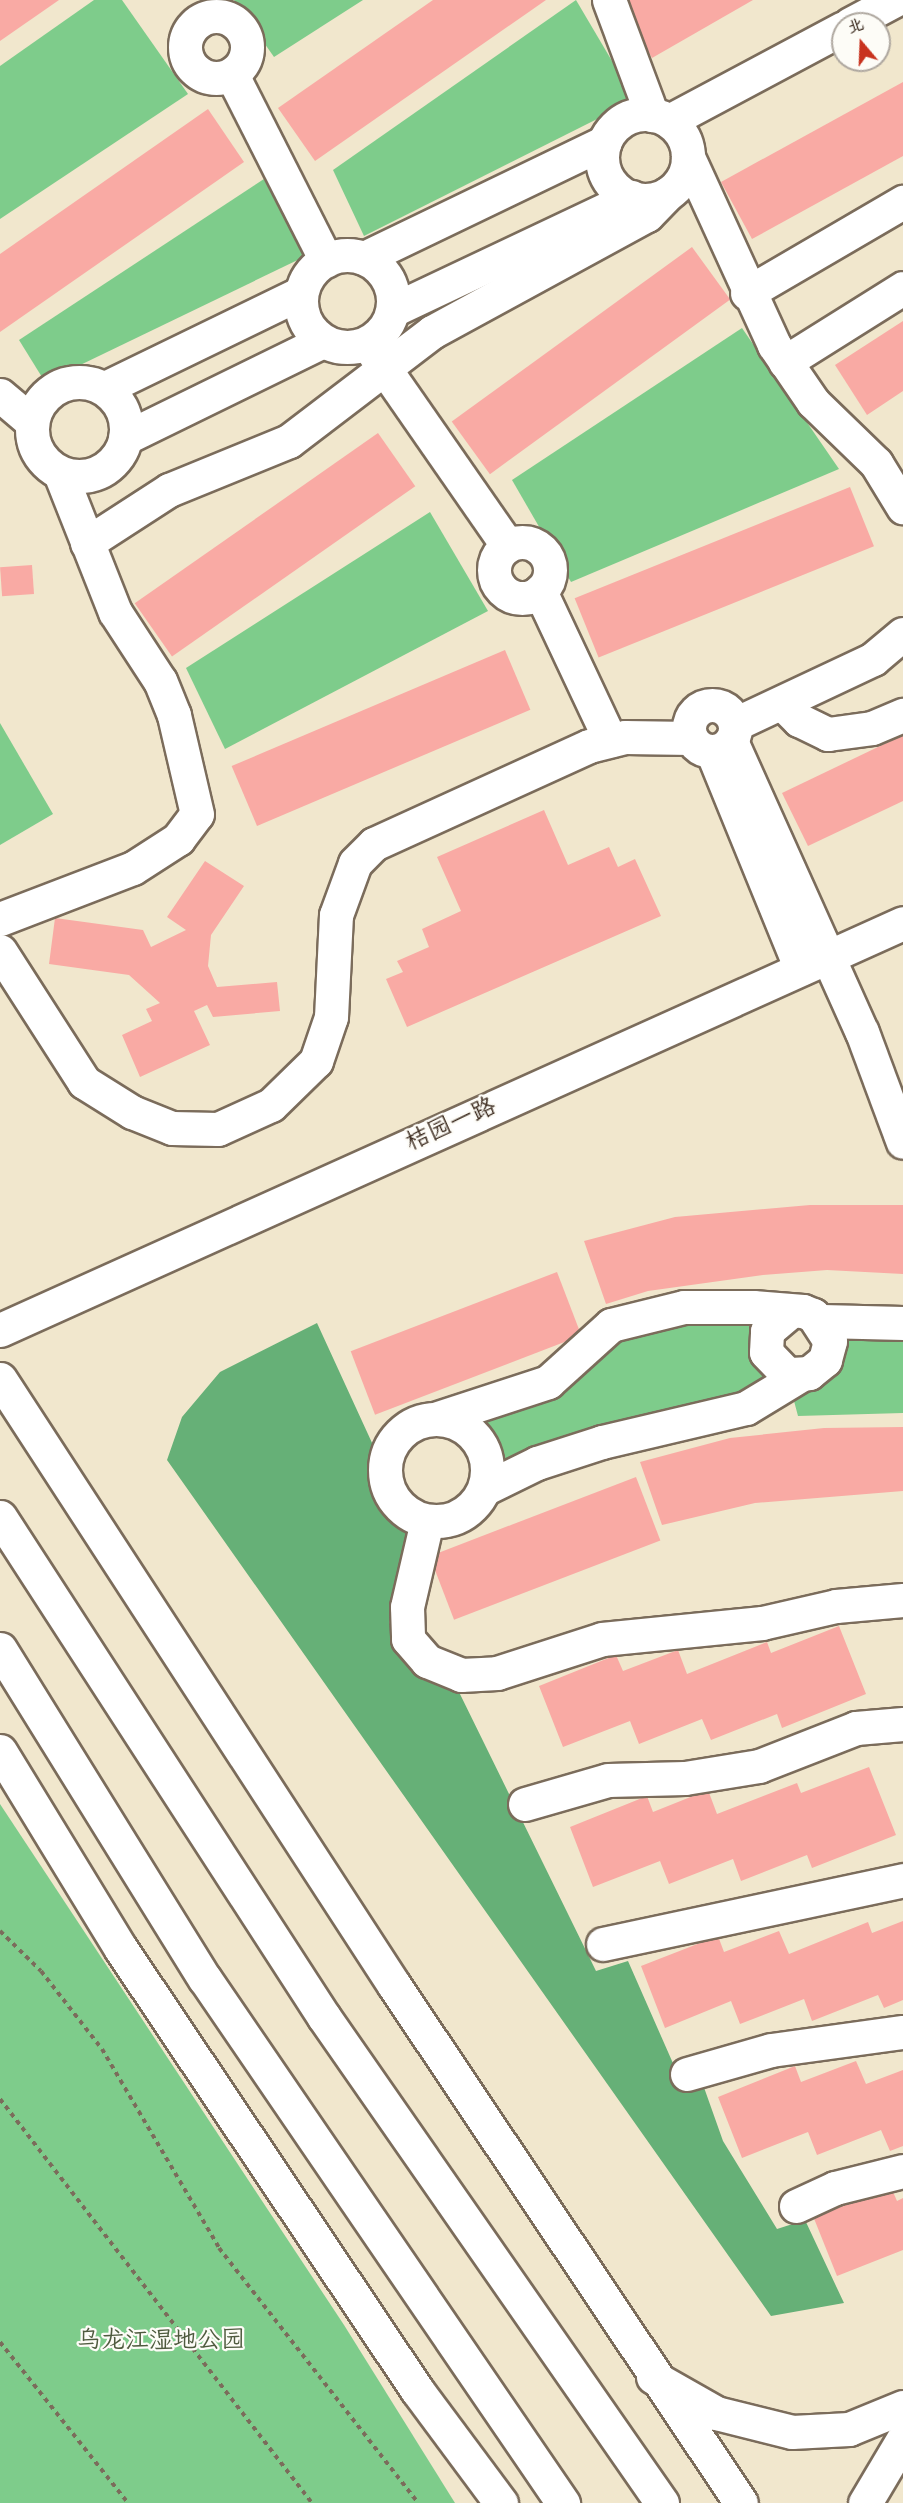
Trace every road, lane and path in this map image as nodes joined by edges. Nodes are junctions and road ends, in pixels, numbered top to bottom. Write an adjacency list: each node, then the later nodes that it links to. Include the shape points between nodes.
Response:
1 (609, 0): 7 (main road)
2 (895, 0): 4 (main road)
3 (197, 9): 6 (main road, via 225,17 247,38 246,59); 6 (main road, via 185,41 188,61 212,79)
4 (872, 12)
5 (831, 34): 7 (main road)
6 (232, 75): 14 (main road)
7 (660, 118): 8 (main road, via 628,117); 9 (main road, via 686,143)
8 (605, 142): 11 (main road, via 607,177); 13 (main road)
9 (688, 157): 10 (main road, via 686,171); 17 (main road)
10 (668, 193): 11 (main road); 20 (main road, via 647,215 432,332)
11 (632, 197): 18 (main road)
12 (903, 202): 17 (main road)
13 (364, 258): 14 (main road, via 349,255); 18 (main road, via 387,278)
14 (326, 260): 16 (main road, via 309,274)
15 (903, 288): 21 (main road)
16 (301, 293): 19 (main road, via 303,318); 22 (main road)
17 (747, 293): 21 (main road)
18 (395, 309): 20 (main road)
19 (323, 341): 20 (main road); 25 (main road)
20 (376, 356): 28 (main road, via 289,441 169,490); 33 (main road, via 507,545 525,541 542,549 550,575 540,591)
21 (785, 362): 27 (main road, via 813,402 876,463)
22 (105, 388): 24 (main road, via 75,382 60,387 46,395); 25 (main road, via 124,414)
23 (0, 394): 24 (main road)
24 (32, 422): 26 (main road, via 37,452)
25 (125, 438): 26 (main road, via 105,469 91,476)
26 (60, 473): 28 (main road)
27 (903, 507)
28 (87, 543): 34 (main road, via 114,612 160,681 174,715 197,814 178,839 133,868)
29 (903, 634): 30 (main road, via 873,659)
30 (783, 704): 31 (main road, via 799,720 828,734 872,728); 32 (main road)
31 (903, 715)
32 (717, 739): 33 (main road); 37 (main road)
33 (610, 740): 36 (main road, via 405,826 355,863 336,915 327,1040 288,1092 240,1121 196,1131 172,1128 105,1098 68,1062)
34 (0, 919)
35 (903, 923): 37 (main road, 桔园一路)
36 (0, 951)
37 (815, 963): 38 (main road); 42 (main road, 桔园一路)
38 (903, 1142)
39 (791, 1311): 40 (main road); 43 (main road, via 773,1322 764,1341 770,1362); 45 (main road, via 719,1306 630,1318 594,1336 548,1382)
40 (822, 1321): 41 (main road); 43 (main road, via 829,1351 818,1368)
41 (903, 1323)
42 (0, 1330)
43 (799, 1376): 46 (main road, via 746,1408 602,1442 537,1463)
44 (0, 1379): 63 (main road)
45 (438, 1418): 46 (main road, via 455,1422 480,1442 486,1457); 48 (main road, via 405,1428 393,1440 384,1473 397,1505)
46 (484, 1489): 48 (main road, via 461,1515)
47 (0, 1517): 71 (main road, via 324,2017)
48 (427, 1521): 49 (main road, via 407,1608 408,1639 427,1661 461,1675 496,1674 602,1640 762,1623 836,1606)
49 (903, 1600)
50 (0, 1649): 70 (main road, via 205,1979)
51 (903, 1724): 53 (main road, via 856,1728 759,1766 685,1778 608,1780)
52 (0, 1751): 69 (main road, via 134,1968 417,2390)
53 (525, 1804)
54 (903, 1880): 56 (main road, via 864,1892)
55 (0, 1931): 68 (path, via 41,1971 102,2049 219,2248)
56 (603, 1944)
57 (903, 2032): 58 (main road, via 771,2050)
58 (687, 2074)
59 (0, 2099): 67 (path)
60 (903, 2171): 61 (main road, via 862,2179)
61 (796, 2206)
62 (0, 2342): 66 (path)
63 (653, 2377): 64 (main road, via 716,2413 792,2432 849,2429); 72 (main road)
64 (903, 2407)
65 (903, 2439): 73 (main road)
66 (129, 2503)
67 (312, 2503)
68 (418, 2503)
69 (501, 2503)
70 (563, 2503)
71 (662, 2503)
72 (741, 2503)
73 (865, 2503)

